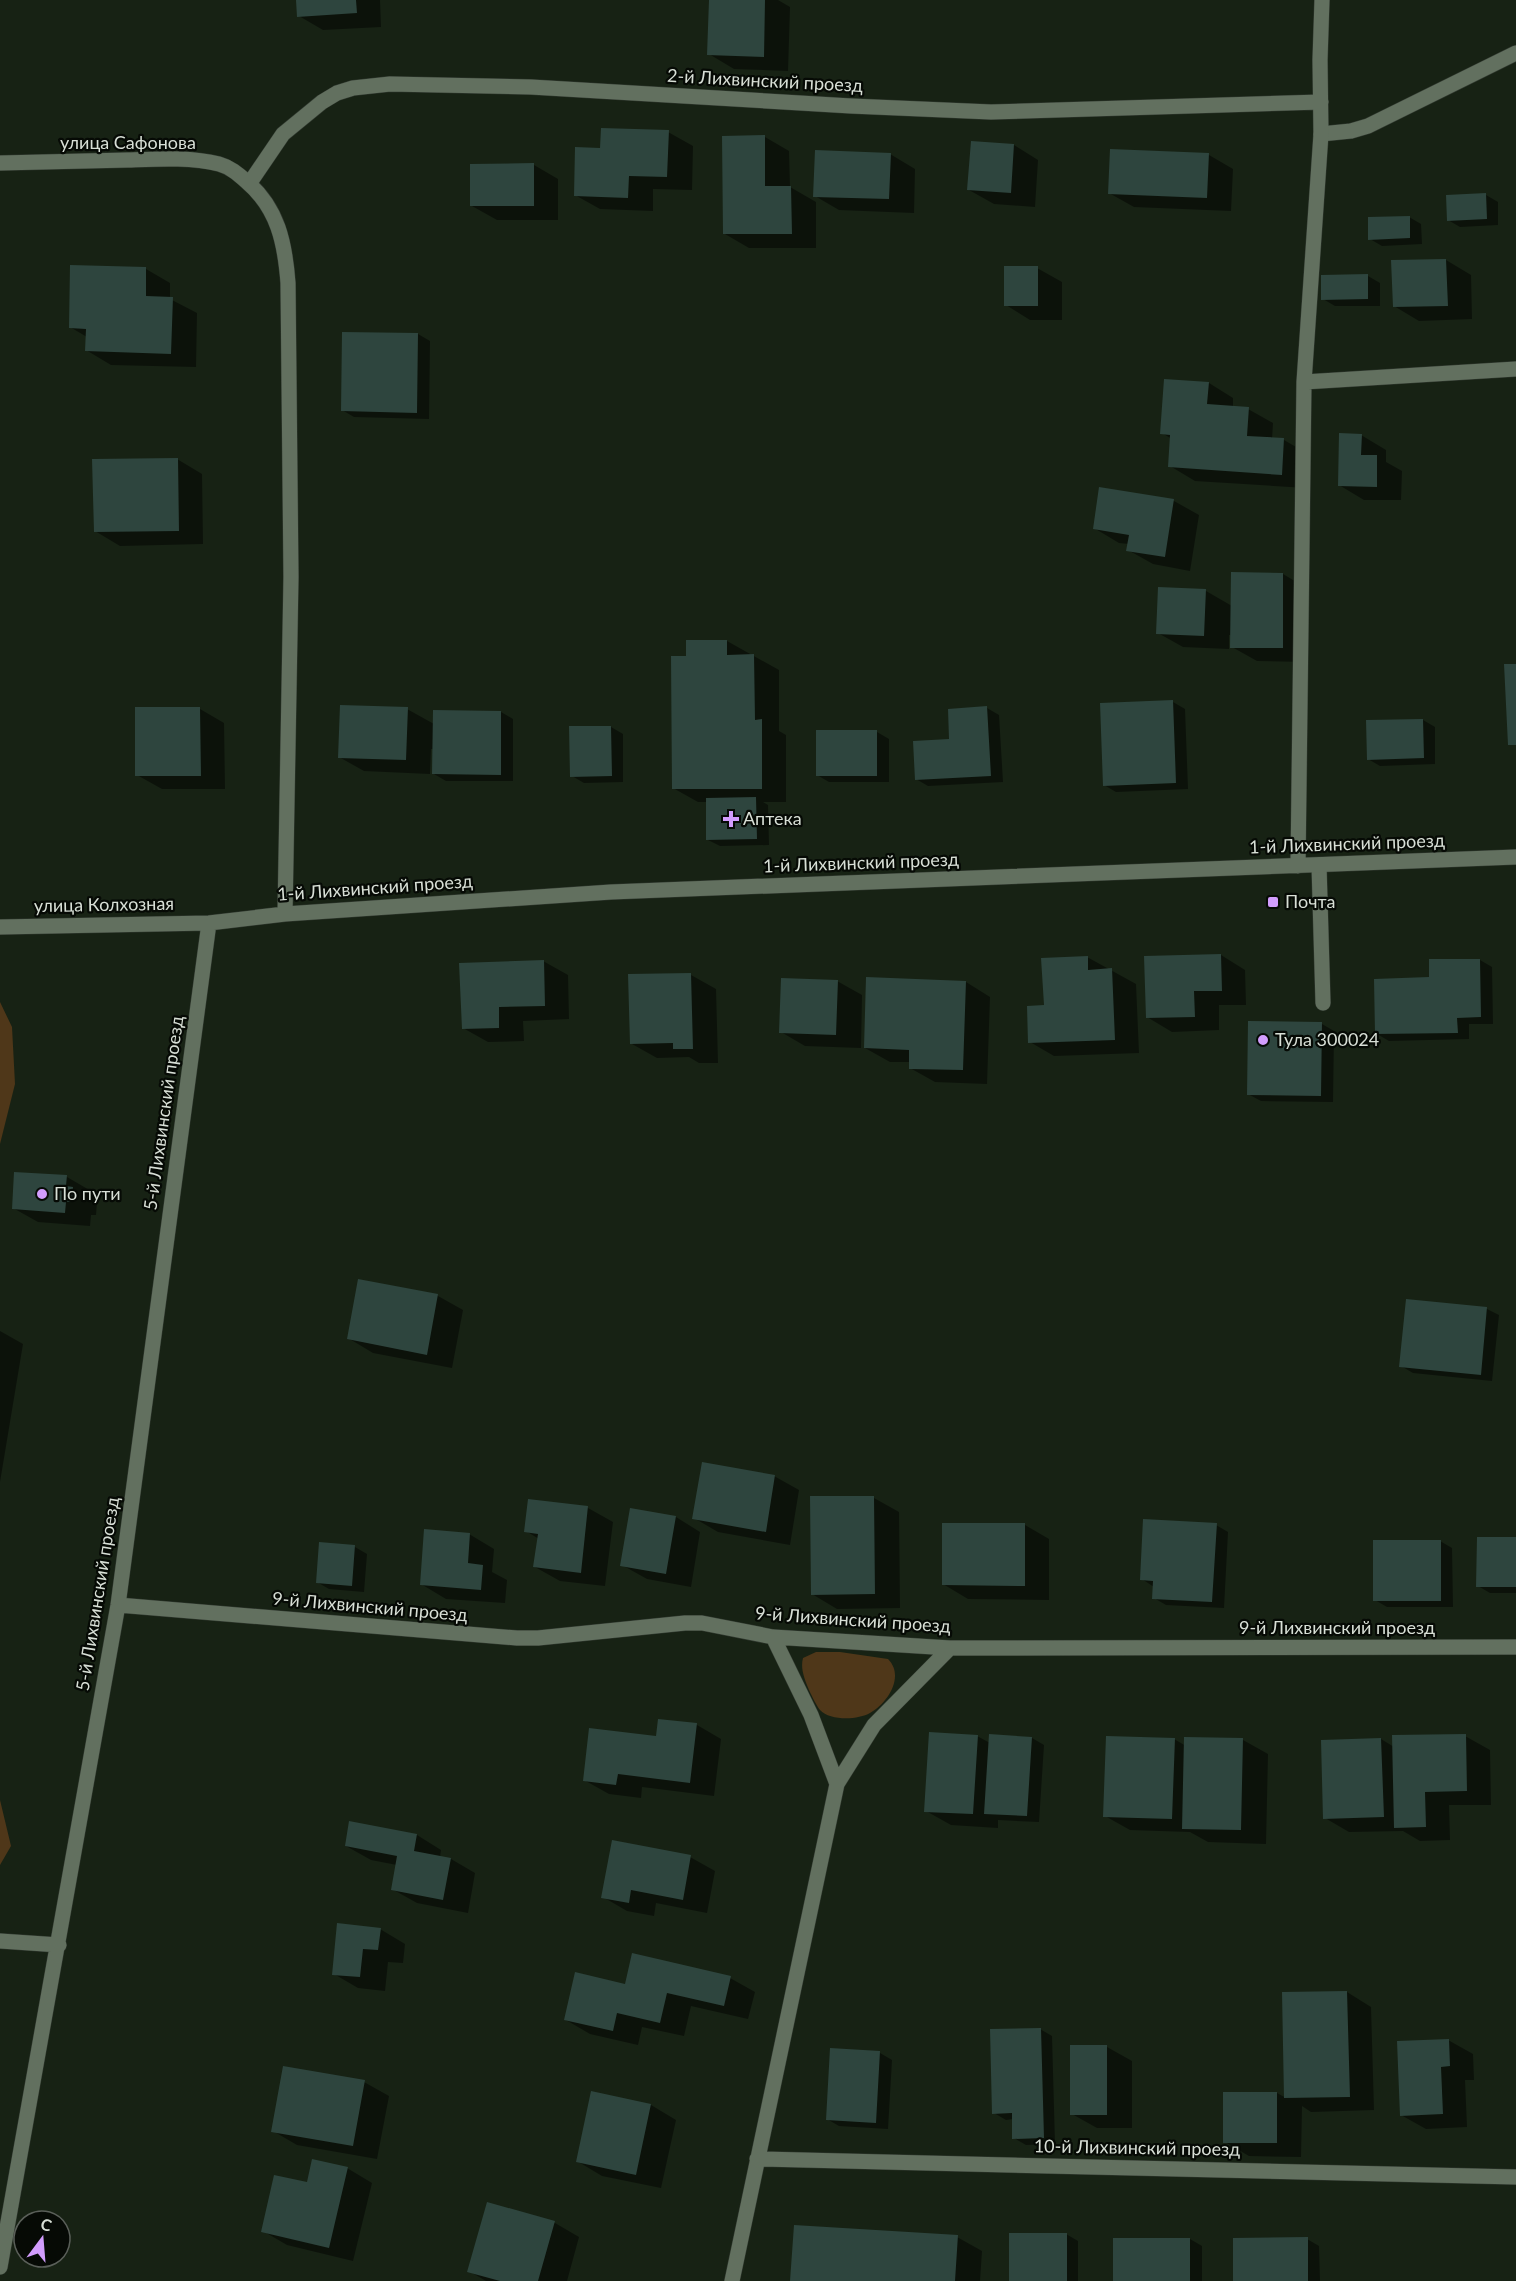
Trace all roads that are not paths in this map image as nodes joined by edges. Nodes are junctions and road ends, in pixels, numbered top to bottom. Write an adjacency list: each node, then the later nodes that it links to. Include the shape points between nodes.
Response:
1 (1322, 0): 3 (street)
2 (1516, 53): 4 (street, via 1368,126)
3 (1321, 102): 4 (street); 6 (street, 2-й Лихвинский проезд, via 992,112 531,87 390,84 353,88 322,102 283,134)
4 (1322, 134): 8 (street)
5 (0, 164): 6 (street, улица Сафонова, via 212,162 232,170)
6 (249, 184): 12 (street, улица Сафонова, via 276,218 288,283 291,577)
7 (1516, 369): 8 (street)
8 (1304, 382): 11 (street)
9 (1516, 857): 10 (street, 1-й Лихвинский проезд)
10 (1319, 865): 11 (street, 1-й Лихвинский проезд); 15 (street)
11 (1298, 866): 12 (street, 1-й Лихвинский проезд, via 611,892)
12 (285, 914): 13 (street, 1-й Лихвинский проезд)
13 (209, 923): 14 (street, улица Колхозная); 16 (street, 5-й Лихвинский проезд)
14 (0, 927)
15 (1323, 1003)
16 (118, 1605): 17 (street, 9-й Лихвинский проезд, via 517,1638 685,1623); 22 (street, 5-й Лихвинский проезд)
17 (773, 1637): 19 (street, 9-й Лихвинский проезд); 20 (street, via 811,1715)
18 (1516, 1647): 19 (street, 9-й Лихвинский проезд)
19 (950, 1648): 20 (street, via 874,1725)
20 (837, 1784): 23 (street)
21 (0, 1941): 22 (street)
22 (59, 1945): 25 (street, 5-й Лихвинский проезд)
23 (757, 2159): 24 (street, 10-й Лихвинский проезд); 26 (street)
24 (1516, 2177)
25 (0, 2267)
26 (732, 2281)

